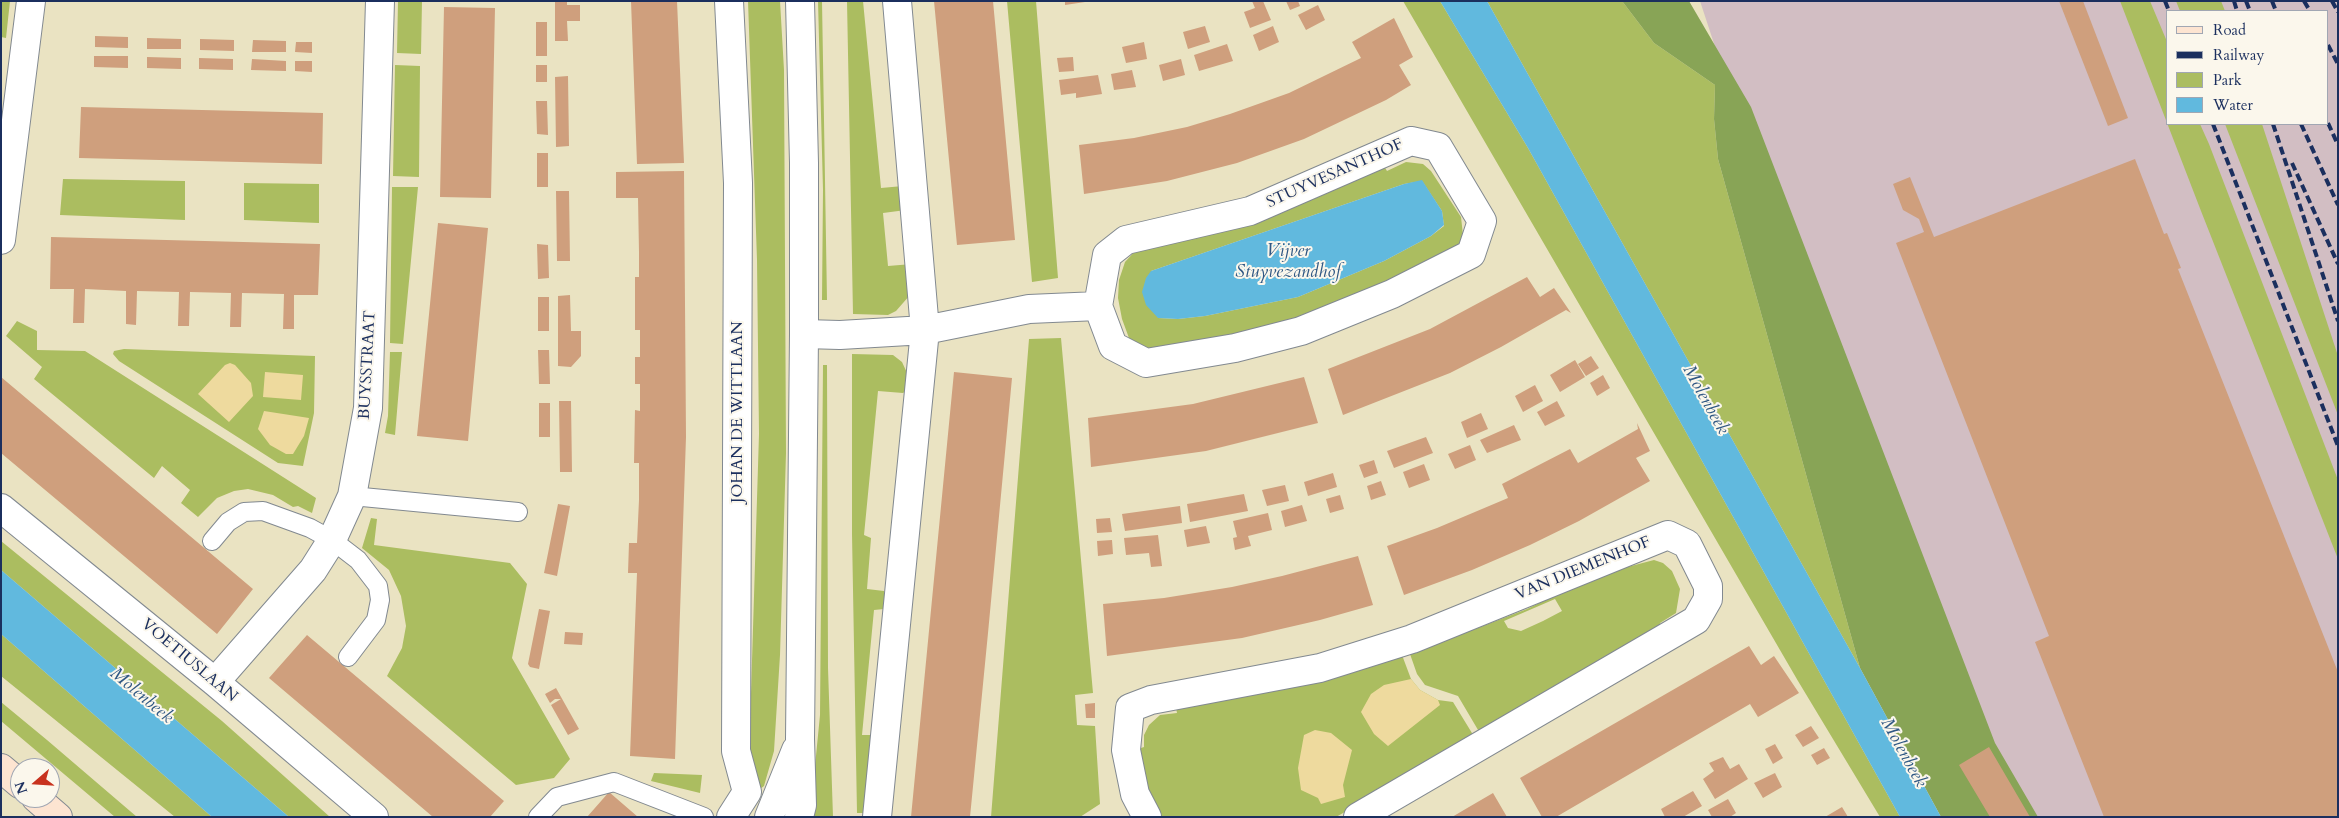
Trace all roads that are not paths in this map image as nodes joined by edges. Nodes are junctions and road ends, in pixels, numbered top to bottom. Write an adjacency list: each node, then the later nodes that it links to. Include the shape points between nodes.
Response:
1 (31, 1): 6 (street)
2 (380, 1): 10 (street, BUYSSTRAAT, via 368,408)
3 (729, 1): 23 (street, JOHAN DE WITTLAAN, via 738,183 736,750 747,792)
4 (800, 1): 9 (street)
5 (897, 1): 8 (street)
6 (1, 240)
7 (1098, 306): 7 (street, STUYVESANTHOF, via 1114,346 1146,363 1235,348 1301,331 1392,294 1471,254 1482,221 1438,147 1411,141 1250,211 1126,240 1107,255); 8 (street, via 1029,309)
8 (925, 330): 9 (street); 26 (street)
9 (804, 334): 17 (street)
10 (352, 496): 12 (lane); 13 (street, BUYSSTRAAT)
11 (1, 508): 16 (street, VOETIUSLAAN)
12 (518, 512)
13 (332, 540): 14 (lane, via 310,528 264,512 244,512 228,522); 15 (lane, via 358,560 378,586 380,600 376,620); 16 (street, BUYSSTRAAT, via 313,570)
14 (212, 541)
15 (348, 657)
16 (215, 682): 20 (street, VOETIUSLAAN)
17 (800, 739): 24 (street); 25 (street, via 802,805)
18 (48, 808): 19 (main road)
19 (58, 817)
20 (374, 817)
21 (538, 817): 22 (lane, via 557,797 614,782)
22 (704, 817)
23 (731, 817)
24 (769, 817)
25 (799, 817)
26 (876, 817)
27 (1147, 817): 28 (street, VAN DIEMENHOF, via 1135,794 1126,750 1130,708 1151,700 1320,668 1412,639 1668,535 1687,544 1708,586 1708,599 1696,620)
28 (1358, 817)

